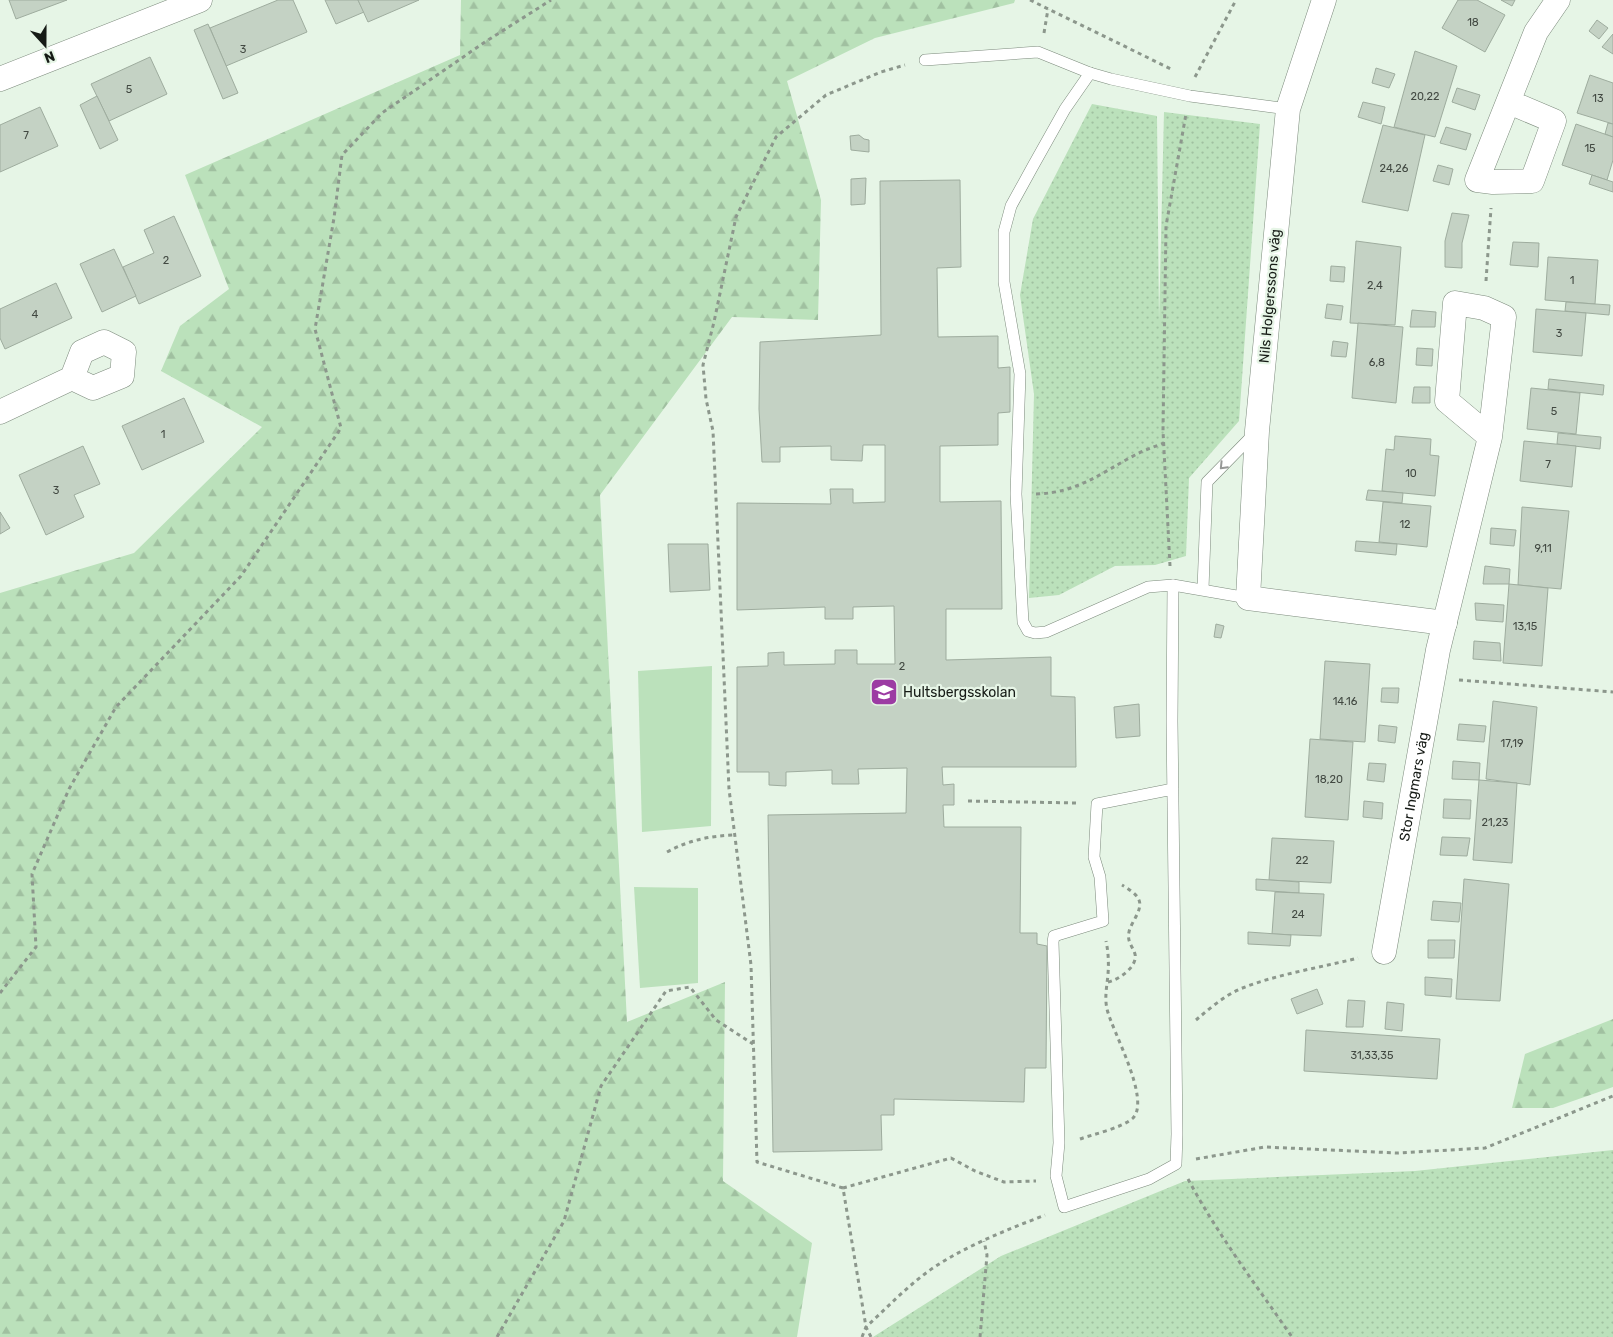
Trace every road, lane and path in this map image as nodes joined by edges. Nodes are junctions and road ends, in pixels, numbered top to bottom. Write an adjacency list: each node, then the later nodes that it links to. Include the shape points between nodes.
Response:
1 (200, 0): 9 (street)
2 (551, 0): 37 (path, via 382,113 342,155 315,330 342,428 241,576 116,707 69,789 32,874 36,947)
3 (1030, 0): 10 (path)
4 (1236, 0): 10 (path)
5 (1324, 0): 13 (street, Nils Holgerssons väg)
6 (1558, 0): 12 (street, via 1536,32)
7 (925, 60): 8 (lane, via 1038,52); 31 (path, via 882,72 826,95 776,137 736,217 703,365 712,431)
8 (1090, 73): 11 (lane); 21 (lane, via 1028,174 1012,206 1004,232 1004,282 1020,374)
9 (0, 79)
10 (1194, 80): 11 (path)
11 (1190, 96): 13 (lane); 20 (path, via 1166,226)
12 (1509, 102): 14 (street, via 1477,180); 14 (street, via 1554,121 1532,180)
13 (1288, 109): 18 (street, Nils Holgerssons väg)
14 (1493, 182): 15 (path)
15 (1484, 308): 19 (street, Stor Ingmars väg, via 1504,317); 19 (street, Stor Ingmars väg, via 1455,303 1447,401)
16 (72, 378): 17 (street)
17 (0, 412)
18 (1257, 431): 23 (lane, one-way to 23, via 1207,482); 24 (street, Nils Holgerssons väg)
19 (1490, 438): 25 (street, Stor Ingmars väg)
20 (1164, 443): 21 (path, via 1136,454 1071,489); 22 (path, via 1169,565)
21 (1016, 494): 22 (lane, via 1023,622 1028,631 1046,632 1148,586)
22 (1173, 585): 23 (lane); 28 (lane)
23 (1203, 589): 24 (lane)
24 (1248, 598): 25 (street)
25 (1444, 623): 26 (street, Stor Ingmars väg)
26 (1434, 678): 27 (path); 35 (street, Stor Ingmars väg)
27 (1613, 692)
28 (1173, 790): 30 (lane); 38 (lane)
29 (968, 801): 30 (path)
30 (1098, 804): 33 (lane, via 1094,857)
31 (734, 835): 32 (path, via 707,837); 39 (path, via 751,965)
32 (667, 852)
33 (1100, 877): 34 (lane); 36 (path, via 1122,884 1140,902 1128,935 1134,960 1123,976)
34 (1103, 921): 36 (path); 41 (lane, via 1054,936)
35 (1384, 952): 38 (path, via 1270,979 1238,990)
36 (1108, 982): 41 (path, via 1107,1008 1136,1088 1137,1111 1126,1122 1075,1140)
37 (0, 993)
38 (1176, 1036): 42 (lane)
39 (753, 1044): 44 (path, via 757,1162); 48 (path, via 716,1020 690,987 666,991 601,1086 564,1221)
40 (1613, 1096): 42 (path, via 1486,1148 1396,1153 1265,1147)
41 (1058, 1142): 43 (lane)
42 (1177, 1163): 45 (lane, via 1149,1179); 52 (path, via 1241,1266)
43 (1057, 1180): 44 (path, via 1004,1182 951,1158); 45 (lane)
44 (842, 1188): 47 (path)
45 (1064, 1207): 46 (path)
46 (984, 1240): 47 (path, via 935,1267 912,1284); 51 (path, via 987,1255)
47 (866, 1328): 49 (path); 50 (path)
48 (497, 1337)
49 (862, 1337)
50 (871, 1337)
51 (980, 1337)
52 (1292, 1337)

